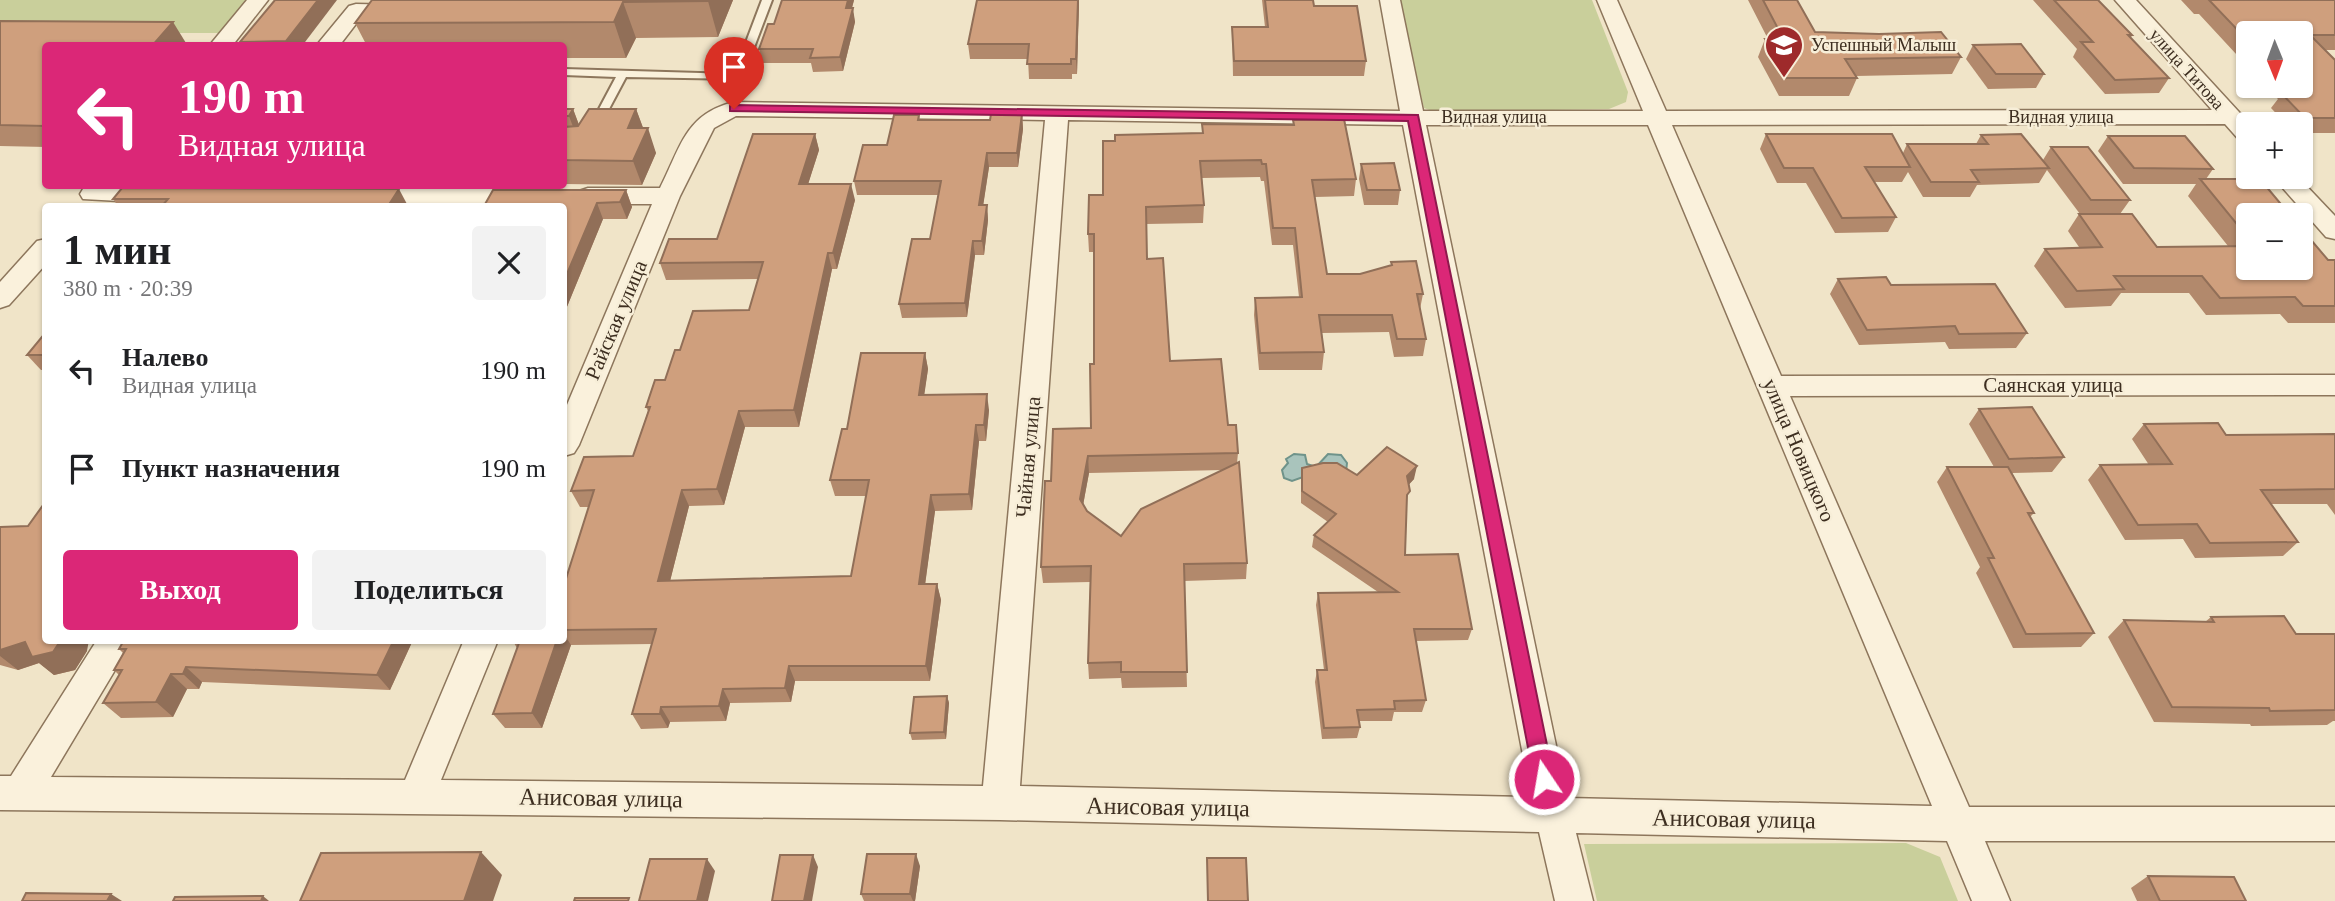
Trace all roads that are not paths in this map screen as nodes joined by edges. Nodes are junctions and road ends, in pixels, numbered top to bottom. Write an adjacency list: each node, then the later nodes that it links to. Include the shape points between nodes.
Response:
1 (258, 0): 7 (street)
2 (767, 0): 10 (lane, via 738,77)
3 (1390, 0): 14 (street)
4 (1607, 0): 12 (street, улица Новицкого)
5 (2125, 0): 13 (street, улица Титова)
6 (425, 11): 8 (street, via 356,10)
7 (223, 42)
8 (330, 42)
9 (567, 72): 10 (lane)
10 (623, 73): 16 (lane)
11 (1057, 111): 14 (street, Видная улица); 21 (street, Видная улица, via 734,109 704,124); 32 (street, Чайная улица)
12 (1658, 117): 13 (street, Видная улица); 14 (street, Видная улица); 26 (street, улица Новицкого)
13 (2231, 117): 15 (street, улица Титова)
14 (1414, 118): 33 (street)
15 (2236, 123)
16 (590, 134)
17 (2296, 189): 22 (street)
18 (91, 195): 19 (street)
19 (174, 195)
20 (337, 195): 21 (street)
21 (668, 196): 27 (street, Райская улица)
22 (2335, 231)
23 (42, 252): 24 (street)
24 (0, 299)
25 (2335, 385): 26 (street, Саянская улица)
26 (1772, 386): 34 (street, улица Новицкого)
27 (567, 438)
28 (113, 644): 30 (street)
29 (479, 644): 31 (street)
30 (10, 793): 31 (street, Анисовая улица)
31 (416, 796): 32 (street, Анисовая улица)
32 (1000, 803): 33 (street, Анисовая улица)
33 (1553, 817): 34 (street, Анисовая улица); 36 (street)
34 (1959, 824): 35 (street, Анисовая улица); 37 (street, улица Новицкого)
35 (2335, 824)
36 (1574, 901)
37 (1991, 901)

